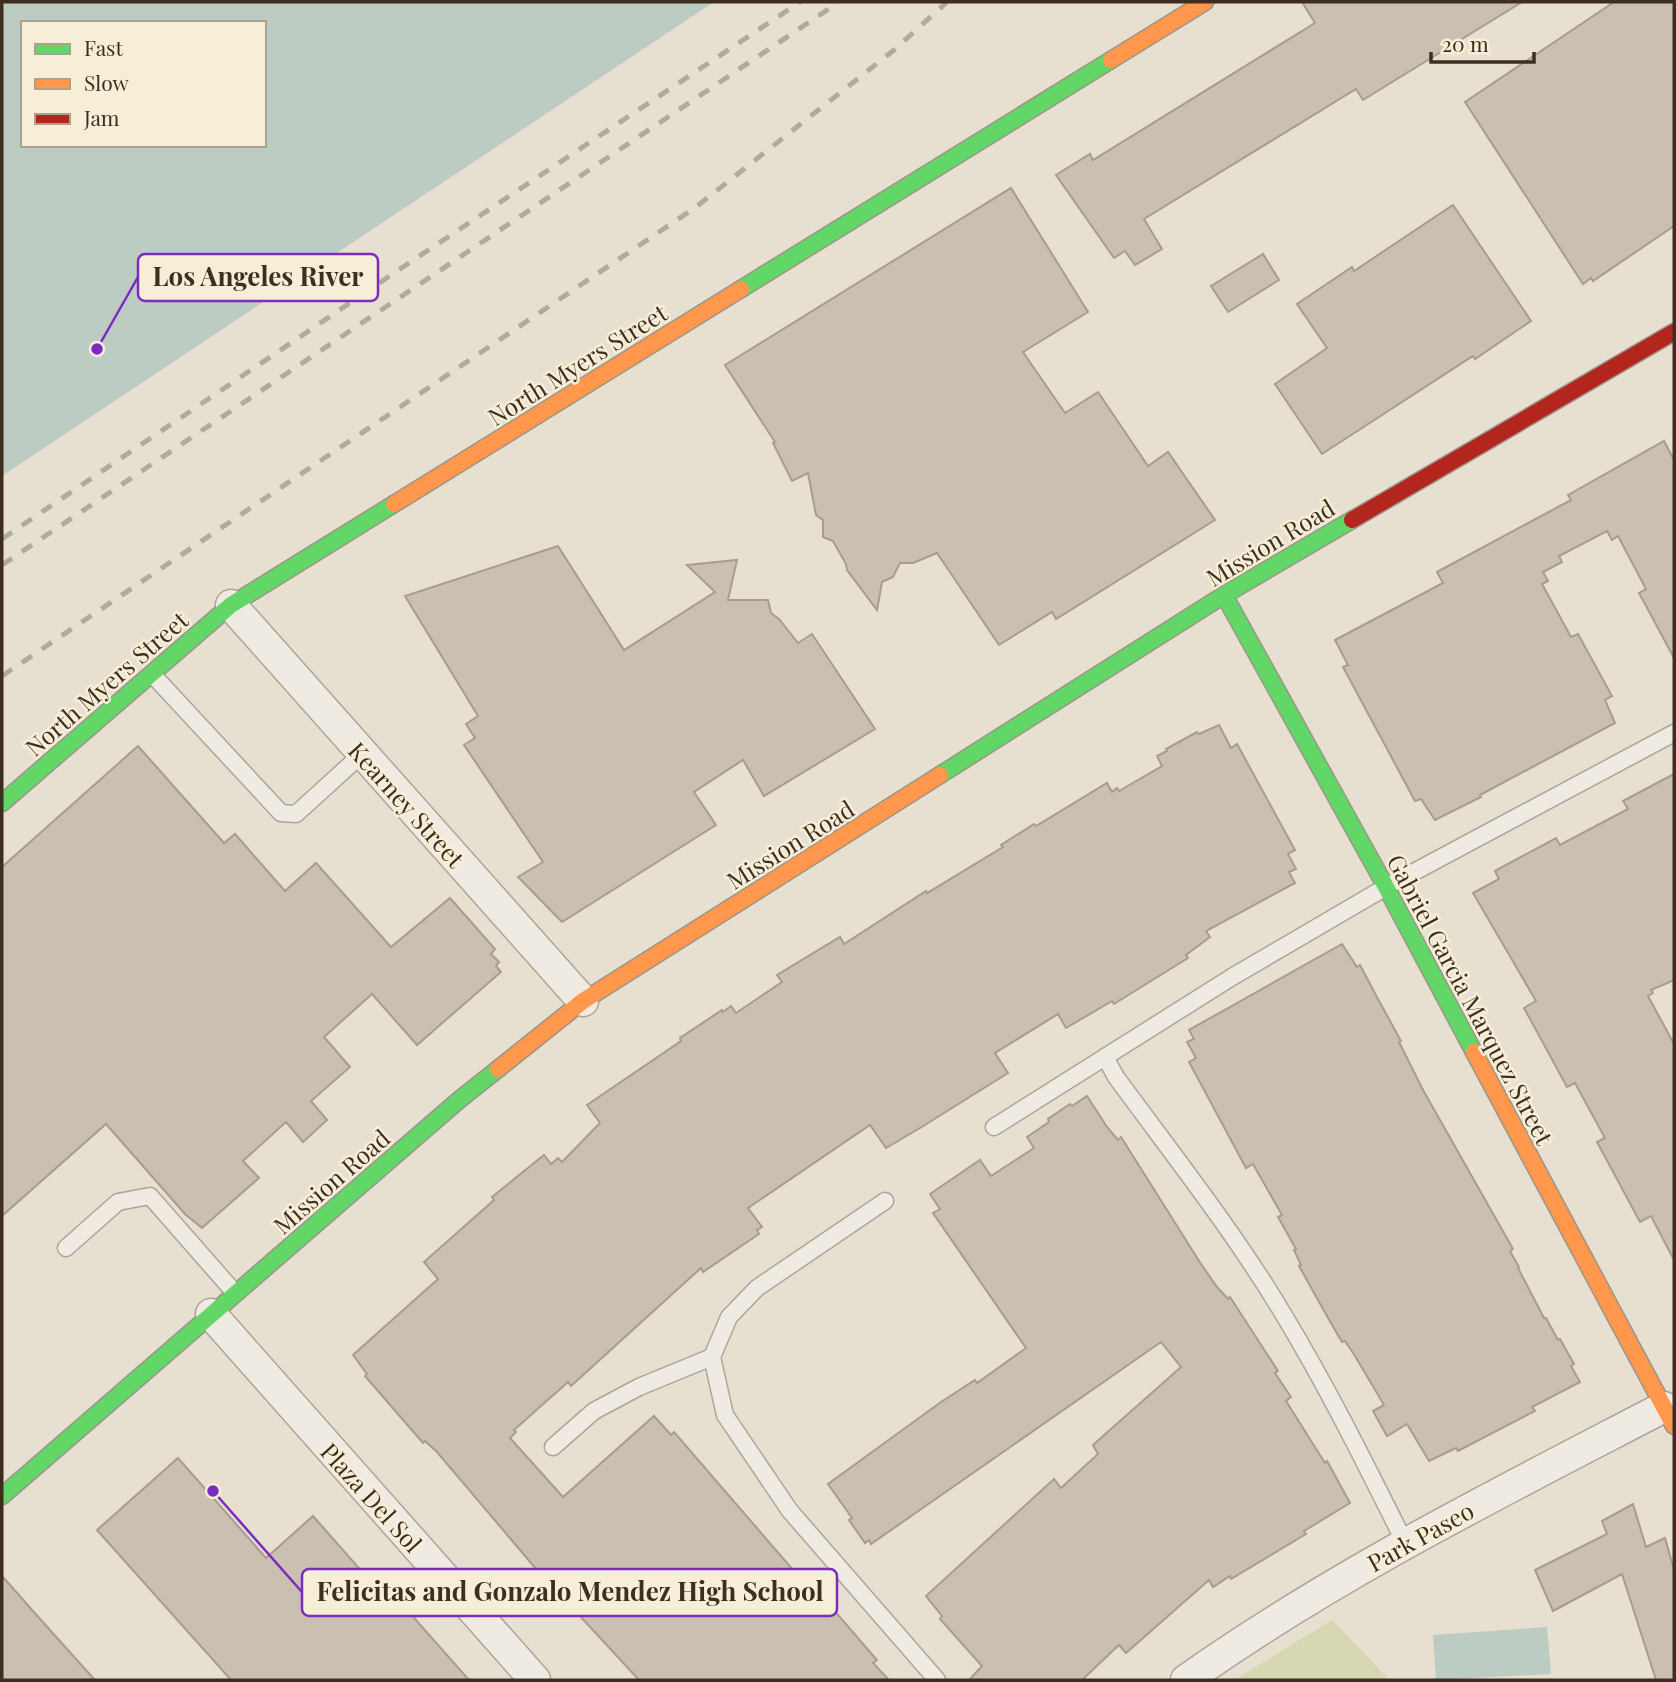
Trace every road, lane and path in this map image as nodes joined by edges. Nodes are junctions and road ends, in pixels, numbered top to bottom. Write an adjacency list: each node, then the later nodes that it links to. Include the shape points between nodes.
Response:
1 (1205, 2): 4 (street, North Myers Street)
2 (1674, 331): 3 (street, Mission Road)
3 (1224, 595): 9 (street, Gabriel Garcia Marquez Street); 10 (street, Mission Road)
4 (231, 606): 5 (street, North Myers Street); 7 (street, Kearney Street)
5 (152, 674): 7 (lane, via 281,813 296,814); 8 (street, North Myers Street)
6 (1674, 733): 9 (lane)
7 (362, 754): 10 (street, Kearney Street)
8 (2, 803)
9 (1386, 887): 11 (lane); 18 (street, Gabriel Garcia Marquez Street)
10 (583, 1001): 15 (street, Mission Road, via 459,1100)
11 (1105, 1057): 12 (lane); 21 (lane, via 1285,1316)
12 (995, 1127)
13 (885, 1201): 17 (lane, via 757,1288 729,1317)
14 (66, 1248): 15 (lane, via 118,1202 150,1196)
15 (235, 1293): 16 (street, Mission Road)
16 (211, 1314): 20 (street, Mission Road); 22 (street, Plaza Del Sol)
17 (712, 1357): 19 (lane, via 594,1411); 23 (lane, via 725,1415 790,1511)
18 (1671, 1411): 21 (street, Park Paseo)
19 (553, 1447)
20 (2, 1496)
21 (1405, 1543): 24 (street, Park Paseo)
22 (535, 1680)
23 (937, 1680)
24 (1186, 1680)

